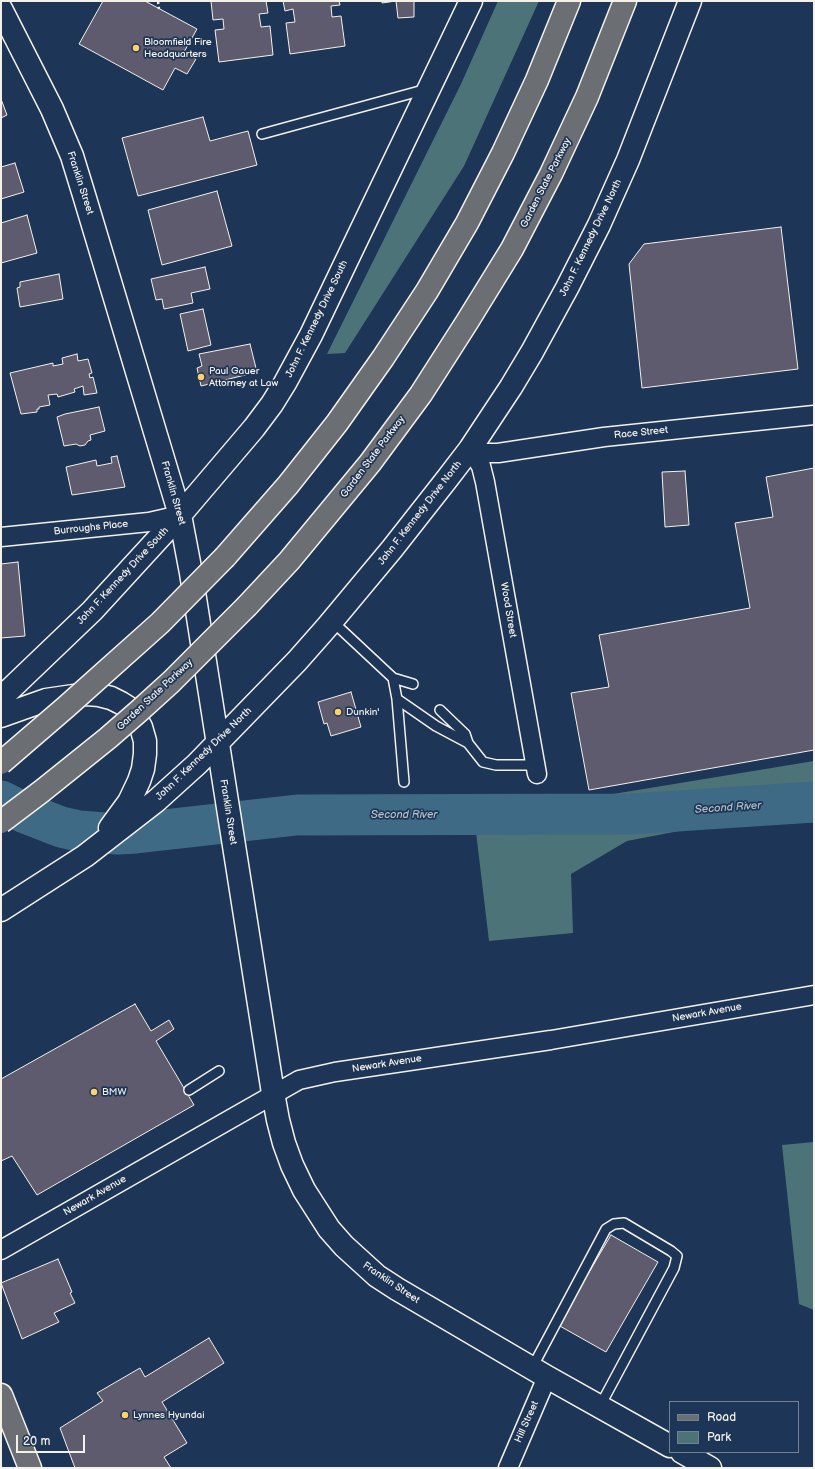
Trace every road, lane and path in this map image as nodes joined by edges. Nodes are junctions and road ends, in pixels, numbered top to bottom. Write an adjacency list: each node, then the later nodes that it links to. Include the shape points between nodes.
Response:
1 (158, 1): 7 (path)
2 (471, 1): 8 (main road, John F. Kennedy Drive South)
3 (569, 1): 23 (main road, bridge, via 537,80 467,223 427,291 337,423 288,485 225,557 160,623)
4 (625, 1): 26 (main road, Garden State Parkway, bridge, via 587,97 512,249 421,394 370,462 290,561 171,682 42,792)
5 (690, 1): 11 (main road, John F. Kennedy Drive North, via 628,160 598,225 532,352)
6 (1, 9): 12 (main road, Franklin Street, via 52,109 72,156)
7 (159, 9)
8 (429, 88): 9 (lane); 12 (main road, John F. Kennedy Drive South, via 311,335 285,383 254,428)
9 (262, 134)
10 (814, 415): 11 (street, Race Street, via 604,437 498,453 480,453)
11 (470, 449): 14 (main road, John F. Kennedy Drive North, via 402,537); 24 (street, Wood Street, via 481,466 485,482)
12 (180, 515): 13 (street, Burroughs Place, via 143,523); 17 (main road, John F. Kennedy Drive South, via 92,611); 22 (main road, Franklin Street)
13 (1, 537)
14 (332, 621): 15 (lane); 22 (main road, John F. Kennedy Drive North)
15 (392, 678): 16 (lane); 18 (lane)
16 (413, 684)
17 (1, 698)
18 (397, 699): 21 (lane, via 436,726); 25 (lane)
19 (440, 710): 21 (lane, via 465,734)
20 (1, 716): 27 (main road, via 46,700 87,694 99,695 121,703 129,708 136,718 141,727 145,754 139,781 120,816)
21 (468, 743): 24 (lane, via 483,762)
22 (217, 744): 27 (main road, John F. Kennedy Drive North, via 156,801); 32 (main road, Franklin Street)
23 (1, 763)
24 (536, 770)
25 (404, 782)
26 (1, 822)
27 (85, 856): 28 (main road, John F. Kennedy Drive North)
28 (1, 910)
29 (814, 995): 32 (street, Newark Avenue, via 558,1039 335,1072 299,1080)
30 (219, 1071): 31 (lane)
31 (188, 1090)
32 (273, 1093): 33 (street, Newark Avenue); 34 (main road, Franklin Street, via 280,1128 292,1165 314,1206 344,1246 377,1276 397,1289)
33 (1, 1250)
34 (540, 1372): 36 (main road, Franklin Street); 36 (lane, via 606,1229 614,1224 624,1223 677,1256 674,1268); 40 (street, Hill Street)
35 (1, 1395): 39 (main road)
36 (600, 1406): 37 (main road, Franklin Street)
37 (669, 1445)
38 (684, 1453): 41 (main road)
39 (30, 1468)
40 (508, 1468)
41 (710, 1468)

